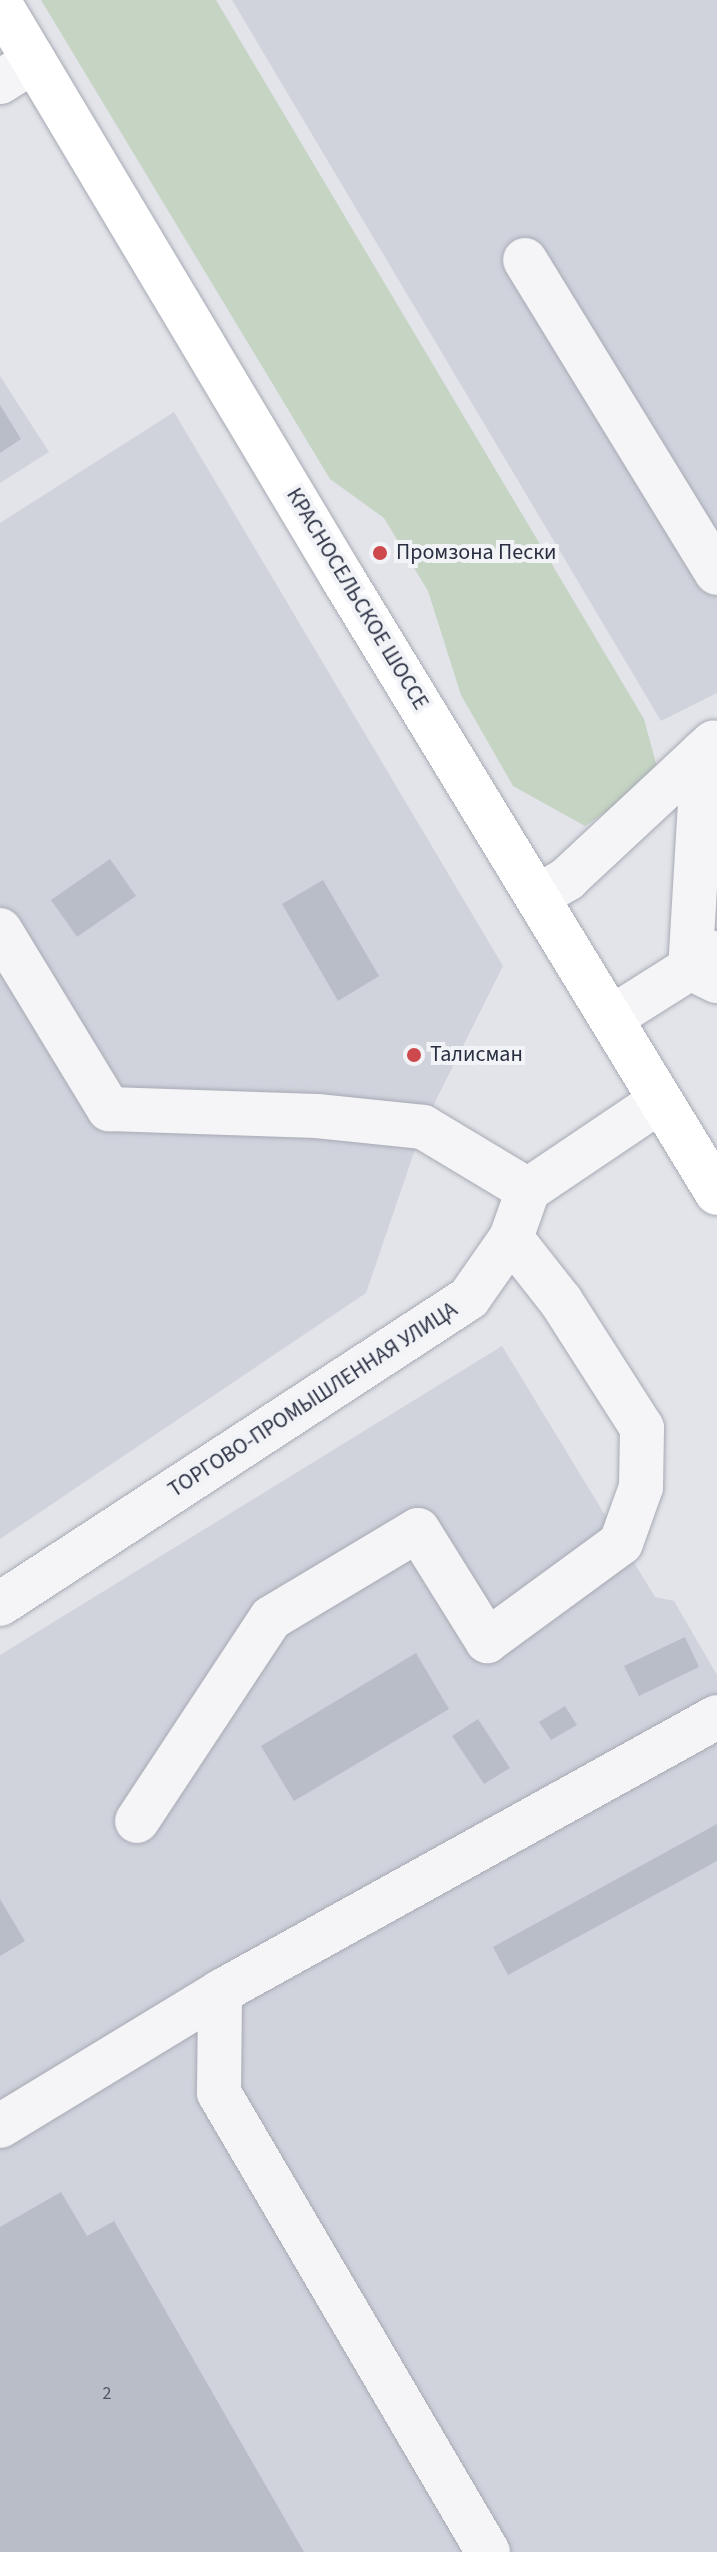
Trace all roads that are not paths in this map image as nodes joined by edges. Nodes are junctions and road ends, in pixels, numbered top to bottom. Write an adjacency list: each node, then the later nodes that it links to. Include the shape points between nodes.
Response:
1 (0, 4): 2 (main road, КРАСНОСЕЛЬСКОЕ ШОССЕ)
2 (17, 72): 6 (main road, КРАСНОСЕЛЬСКОЕ ШОССЕ, via 342,577)
3 (525, 260): 4 (street)
4 (717, 573)
5 (710, 746): 6 (street, via 567,879); 8 (street)
6 (538, 896): 9 (main road, КРАСНОСЕЛЬСКОЕ ШОССЕ)
7 (0, 930): 11 (street, via 109,1109 317,1116 423,1127)
8 (708, 967): 9 (street)
9 (611, 1018): 10 (main road, КРАСНОСЕЛЬСКОЕ ШОССЕ)
10 (660, 1101): 11 (street); 12 (main road, КРАСНОСЕЛЬСКОЕ ШОССЕ)
11 (528, 1190): 13 (street, ТОРГОВО-ПРОМЫШЛЕННАЯ УЛИЦА)
12 (717, 1193)
13 (511, 1238): 14 (street, ТОРГОВО-ПРОМЫШЛЕННАЯ УЛИЦА, via 469,1298); 16 (street, via 560,1300 642,1428 641,1487 621,1543 487,1641 418,1530 271,1618)
14 (0, 1604)
15 (717, 1717): 17 (street)
16 (137, 1821)
17 (220, 1992): 18 (street); 19 (street, via 219,2093)
18 (0, 2126)
19 (488, 2552)

